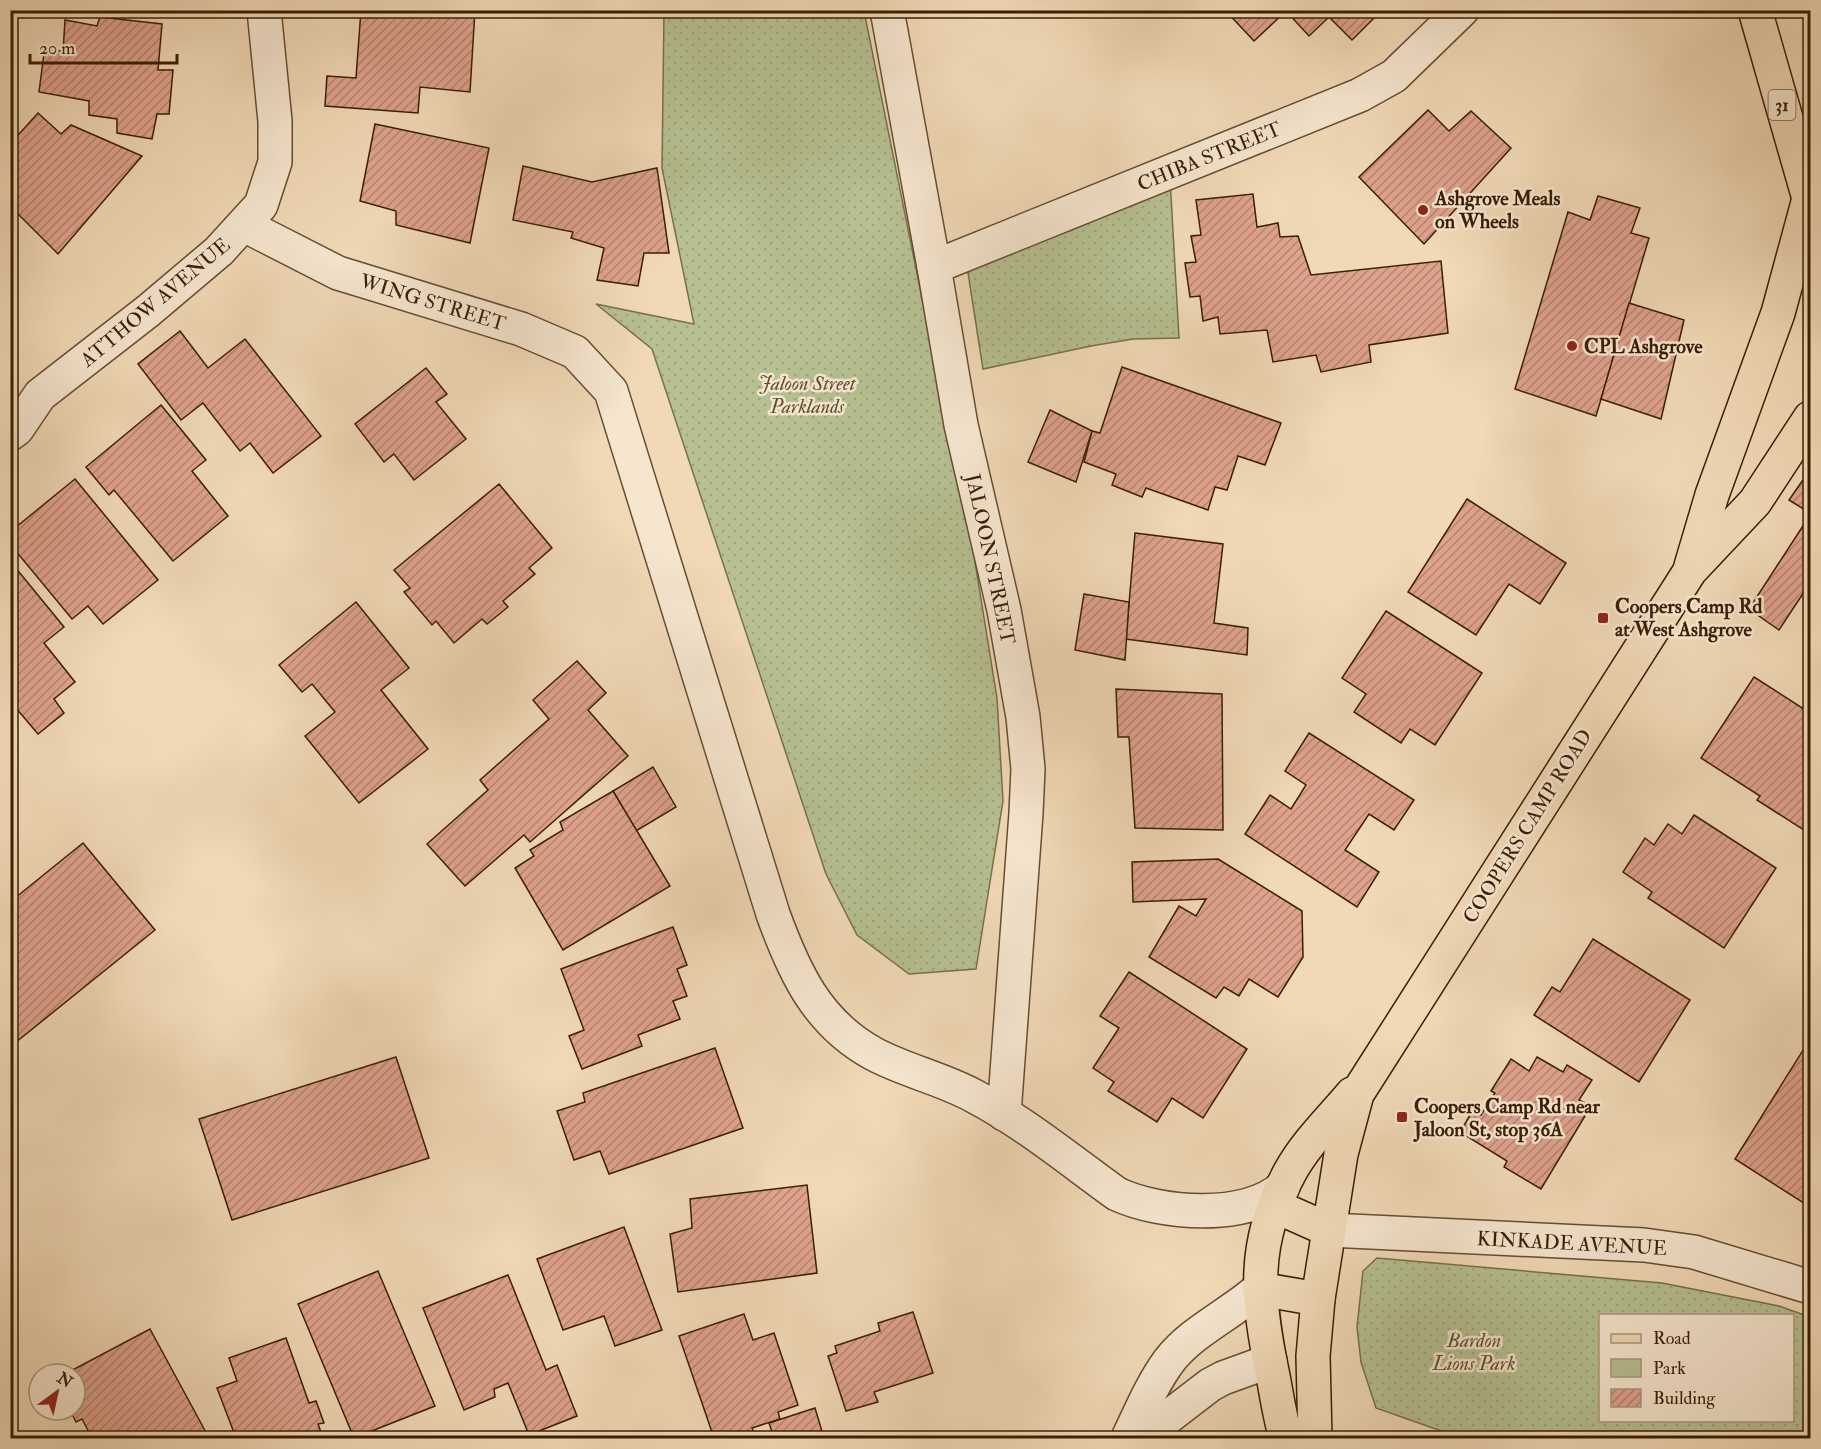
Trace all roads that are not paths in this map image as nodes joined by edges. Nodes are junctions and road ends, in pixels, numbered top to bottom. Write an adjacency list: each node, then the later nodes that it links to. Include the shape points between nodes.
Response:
1 (264, 10): 6 (street, ATTHOW AVENUE, via 275,162 261,205)
2 (887, 10): 7 (street, JALOON STREET)
3 (1462, 10): 7 (street, CHIBA STREET, via 1394,76 1360,95)
4 (1755, 10): 5 (main road, 31)
5 (1810, 199): 10 (main road, COOPERS CAMP ROAD, via 1778,314 1712,495)
6 (244, 225): 9 (street, ATTHOW AVENUE, via 174,289 40,395 18,429); 12 (street, WING STREET, via 338,273 521,329 575,352 611,391 773,914 792,964 829,1020 854,1042 959,1088)
7 (934, 267): 12 (street, JALOON STREET, via 961,425 1004,610 1028,769)
8 (1810, 418): 10 (main road, COOPERS CAMP ROAD, via 1755,502)
9 (10, 434)
10 (1690, 571): 11 (main road, COOPERS CAMP ROAD)
11 (1363, 1081): 13 (main road, COOPERS CAMP ROAD, via 1304,1151); 14 (main road, COOPERS CAMP ROAD, via 1346,1132)
12 (1004, 1114): 13 (street, via 1117,1194 1149,1205 1235,1209)
13 (1279, 1196): 14 (main road); 16 (main road, COOPERS CAMP ROAD, via 1261,1256)
14 (1329, 1230): 15 (street, KINKADE AVENUE, via 1644,1245 1694,1251); 17 (main road, COOPERS CAMP ROAD)
15 (1810, 1287)
16 (1259, 1290): 17 (main road); 18 (main road, COOPERS CAMP ROAD); 19 (street, via 1190,1340 1170,1360)
17 (1318, 1299): 18 (main road); 21 (main road, COOPERS CAMP ROAD)
18 (1270, 1361): 20 (street, via 1210,1385); 21 (main road, COOPERS CAMP ROAD)
19 (1128, 1438)
20 (1141, 1438)
21 (1310, 1438)

